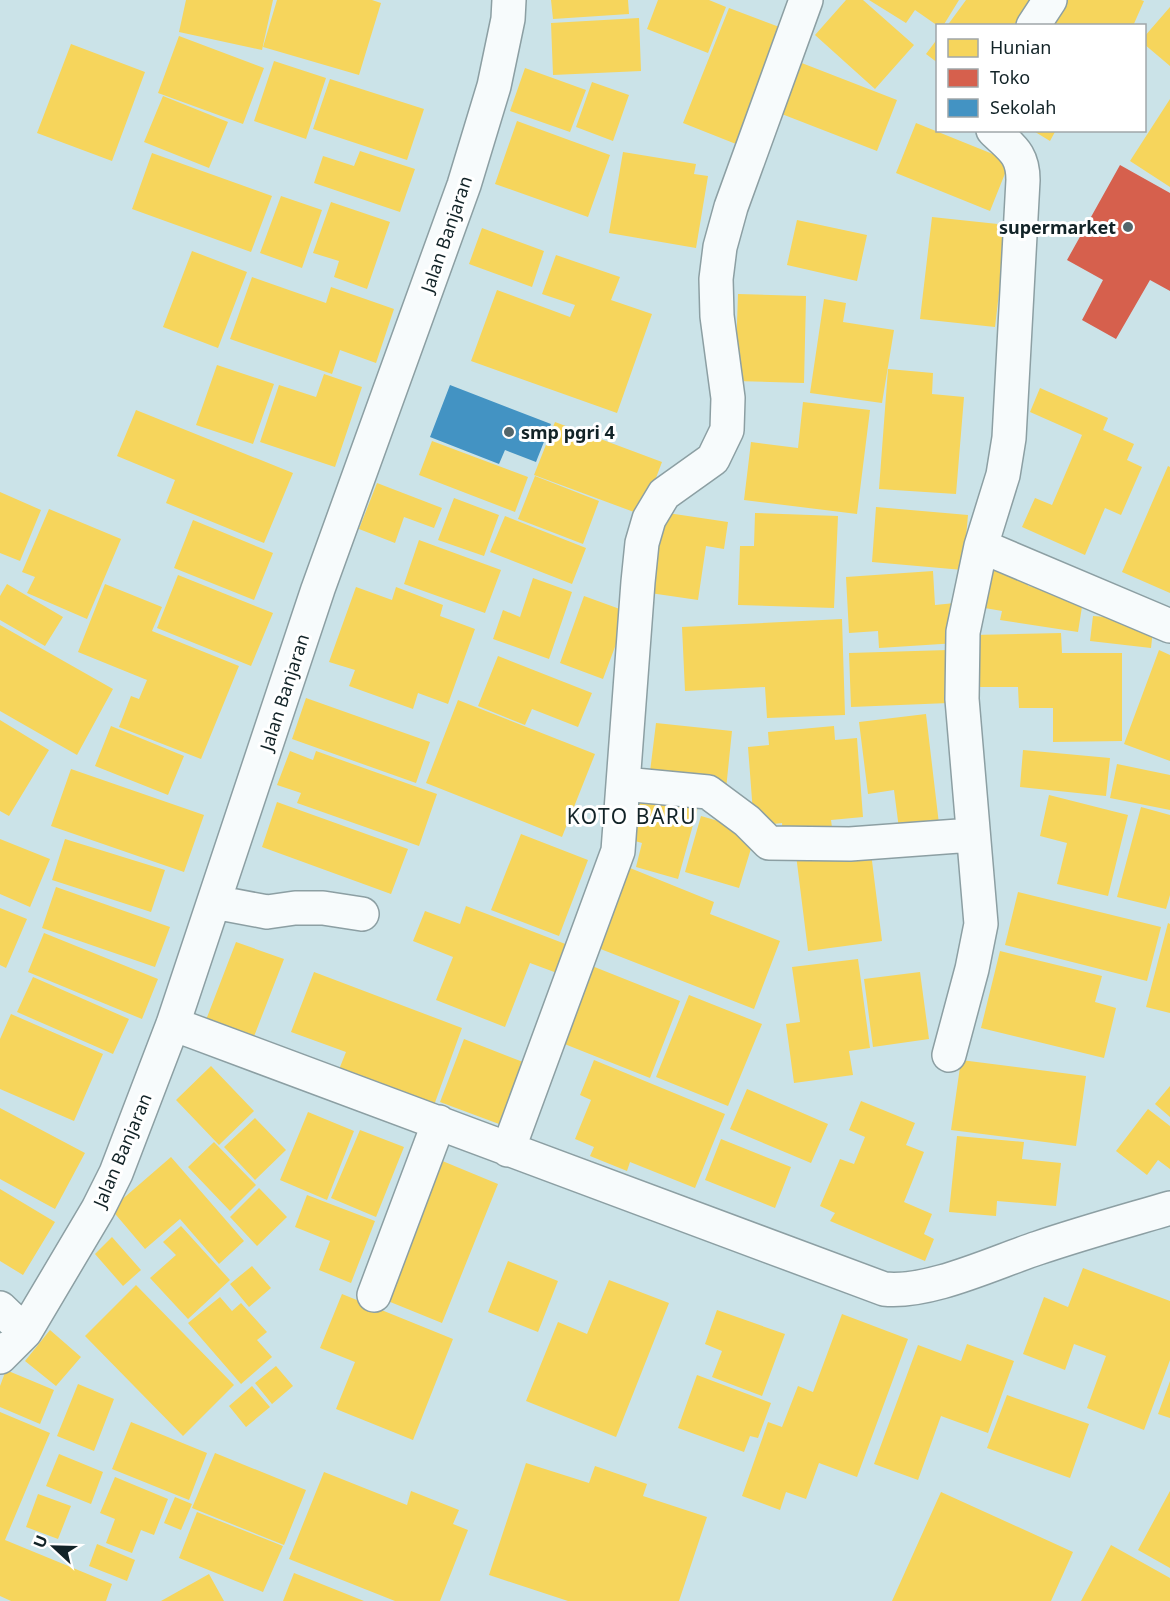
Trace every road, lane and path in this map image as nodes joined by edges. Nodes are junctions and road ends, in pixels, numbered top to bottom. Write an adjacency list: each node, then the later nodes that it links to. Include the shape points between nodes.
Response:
1 (509, 0): 10 (street, Jalan Banjaran, via 494,86 464,185 318,589)
2 (806, 0): 8 (street, via 720,247 717,316 728,398 727,430 713,459 664,494 642,543)
3 (1050, 0): 4 (street)
4 (1034, 24)
5 (995, 132): 6 (street, via 1019,156 1023,180 1009,438 1003,475)
6 (981, 546): 7 (street); 9 (street, via 963,632 962,699)
7 (1170, 626)
8 (624, 784): 9 (street, via 708,792 769,843 850,844); 15 (street, via 618,851)
9 (972, 835): 13 (street, via 981,924)
10 (214, 902): 11 (street, via 267,912 323,908); 12 (street, Jalan Banjaran)
11 (362, 914)
12 (173, 1024): 14 (street); 19 (street, Jalan Banjaran, via 116,1173)
13 (949, 1055)
14 (439, 1122): 15 (street); 17 (street)
15 (508, 1150): 16 (street, via 850,1278 902,1291)
16 (1170, 1208)
17 (374, 1295)
18 (0, 1308): 19 (street)
19 (25, 1332): 20 (street, Jalan Banjaran)
20 (0, 1357)

